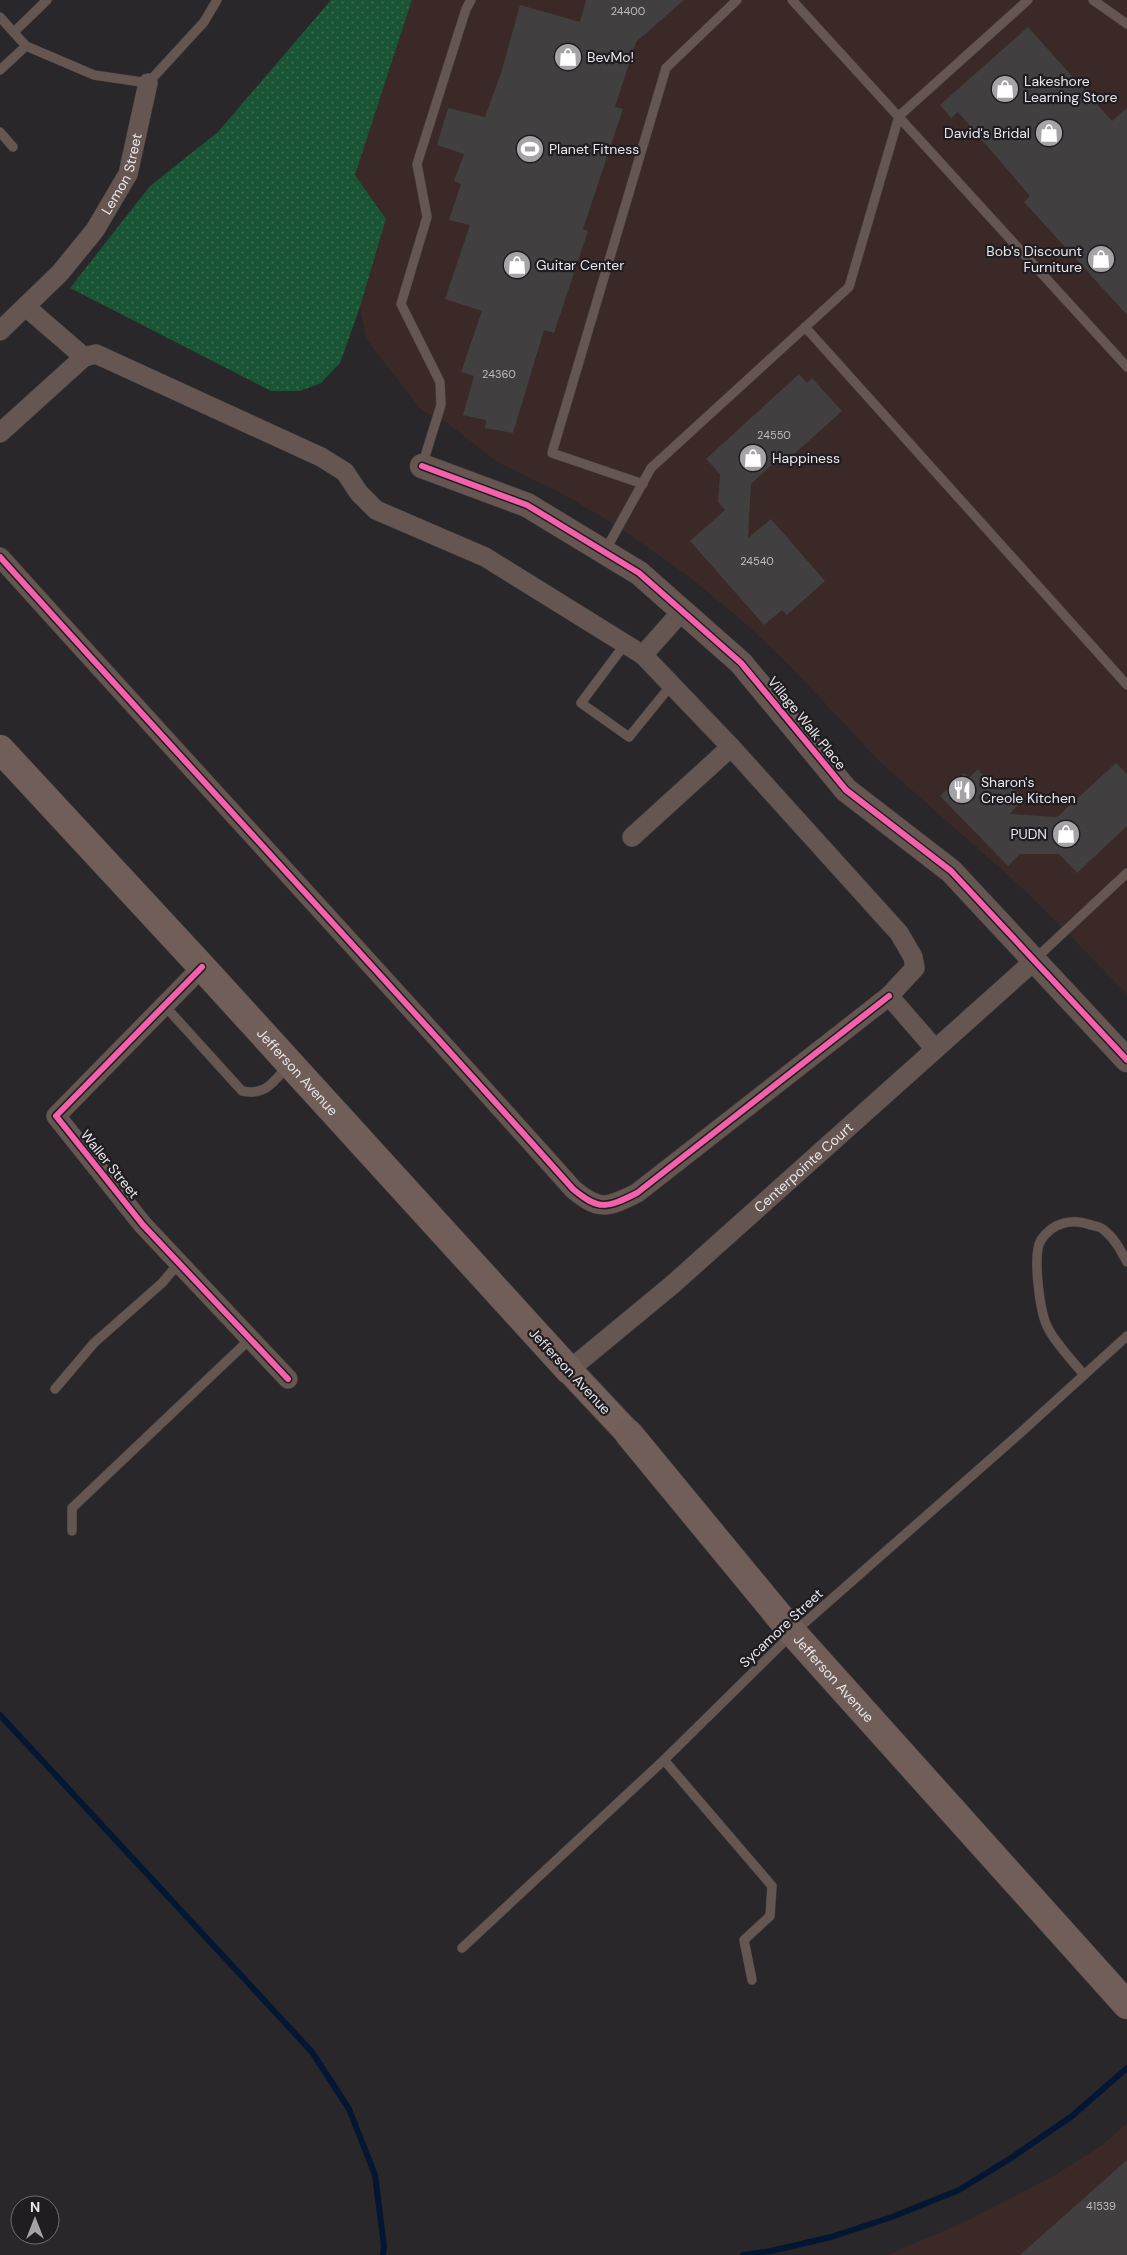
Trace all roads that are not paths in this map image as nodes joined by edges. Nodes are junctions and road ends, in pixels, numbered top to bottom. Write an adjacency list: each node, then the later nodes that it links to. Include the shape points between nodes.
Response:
1 (47, 0): 10 (lane)
2 (218, 0): 13 (lane, via 204,22)
3 (472, 0): 23 (lane, via 466,9 417,164 427,217 401,304 440,382 441,405)
4 (737, 0): 24 (lane, via 666,68 552,453)
5 (792, 0): 14 (lane)
6 (1028, 0): 14 (lane)
7 (1093, 0): 9 (lane)
8 (0, 17): 10 (lane)
9 (1127, 24)
10 (14, 32): 11 (lane)
11 (26, 46): 12 (lane); 13 (lane, via 94,75)
12 (0, 70)
13 (148, 83): 17 (street, Lemon Street, via 128,174 95,230 60,273)
14 (899, 116): 18 (lane, via 849,287); 21 (lane)
15 (0, 132): 16 (lane)
16 (13, 148)
17 (26, 307): 19 (street, Lemon Street); 20 (street)
18 (805, 327): 24 (lane, via 651,468); 31 (lane)
19 (0, 331)
20 (84, 357): 22 (street); 28 (street, via 96,354 321,457 345,472 376,510 485,557)
21 (1127, 367)
22 (0, 433)
23 (422, 466): 25 (street, Village Walk Place, via 526,505)
24 (643, 484): 25 (lane)
25 (606, 551): 27 (street, Village Walk Place, via 640,573)
26 (0, 557): 38 (street, via 589,1203 617,1203 637,1193)
27 (682, 611): 29 (street); 36 (street, Village Walk Place, via 741,662 846,790 951,871)
28 (625, 644): 29 (street); 30 (lane, via 581,703 629,737)
29 (643, 655): 30 (street)
30 (672, 684): 32 (street)
31 (1127, 685)
32 (731, 748): 34 (street); 38 (street, via 899,933 913,957 915,968)
33 (0, 750): 37 (main road, Jefferson Avenue)
34 (632, 837)
35 (1127, 873): 36 (lane)
36 (1034, 961): 40 (street, Centerpointe Court); 41 (street, Village Walk Place)
37 (202, 967): 39 (street, Waller Street); 42 (main road, Jefferson Avenue)
38 (889, 996): 40 (street)
39 (164, 1005): 42 (lane, via 242,1091 254,1093 266,1089); 44 (street, Waller Street, via 56,1116 143,1225)
40 (935, 1049): 47 (street, Centerpointe Court, via 672,1285)
41 (1127, 1060)
42 (290, 1064): 47 (main road, Jefferson Avenue)
43 (1127, 1262): 48 (lane, via 1104,1229 1083,1222 1068,1221 1050,1229 1040,1241 1038,1272 1043,1316 1048,1328)
44 (179, 1263): 46 (street, Waller Street); 50 (lane, via 162,1283 94,1343)
45 (1127, 1336): 48 (lane, Sycamore Street)
46 (250, 1340): 49 (street, Waller Street); 52 (lane, via 72,1508)
47 (569, 1370): 51 (main road, Jefferson Avenue)
48 (1084, 1375): 53 (lane, Sycamore Street)
49 (288, 1380)
50 (55, 1389)
51 (629, 1434): 53 (main road, Jefferson Avenue)
52 (72, 1531)
53 (793, 1633): 54 (lane, Sycamore Street); 57 (main road, Jefferson Avenue)
54 (664, 1760): 55 (lane, Sycamore Street); 56 (lane, via 772,1886 770,1916 744,1940)
55 (462, 1948)
56 (752, 1980)
57 (1126, 2004)

